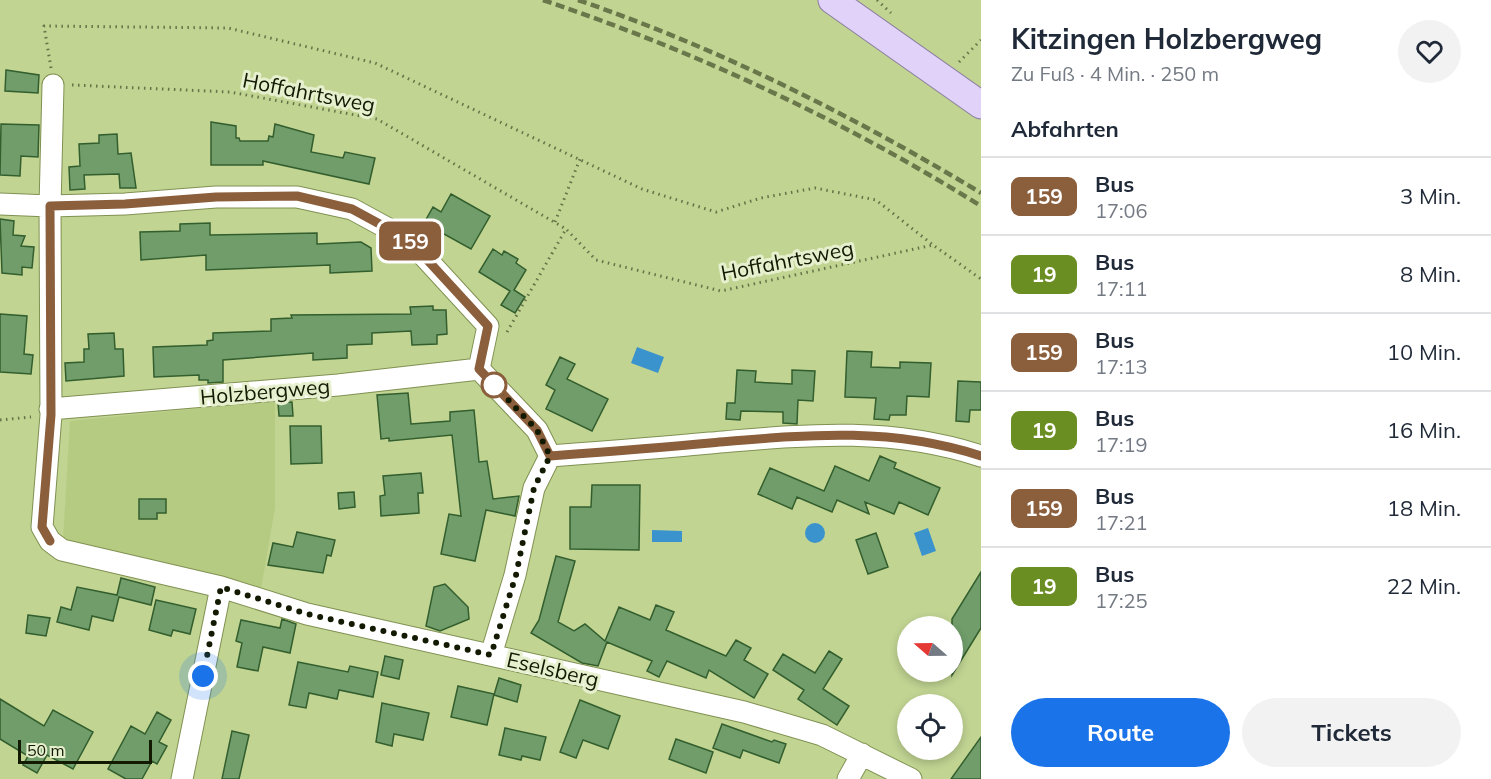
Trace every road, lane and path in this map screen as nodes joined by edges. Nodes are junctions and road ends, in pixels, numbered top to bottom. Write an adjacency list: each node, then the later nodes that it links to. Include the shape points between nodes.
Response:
1 (832, 0): 3 (main road)
2 (981, 40): 3 (path)
3 (943, 79): 5 (main road)
4 (53, 85): 6 (path, via 44,26 228,28 375,63); 8 (street); 9 (path, Hoffahrtsweg, via 230,92 377,119)
5 (981, 105)
6 (580, 159): 9 (path); 11 (path, via 642,189 716,212 760,198 815,188 876,200)
7 (0, 204): 8 (street)
8 (50, 206): 14 (street, via 297,196 352,209 409,240 488,326); 15 (street)
9 (555, 222): 10 (path, Hoffahrtsweg)
10 (567, 229): 11 (path, Hoffahrtsweg, via 596,260 721,291); 13 (path)
11 (933, 244): 12 (path)
12 (981, 279)
13 (504, 337)
14 (479, 369): 15 (street, Holzbergweg); 17 (street, via 537,430)
15 (50, 412): 16 (path); 19 (street, Eselsberg, via 42,527 50,541 62,550)
16 (0, 420)
17 (550, 456): 18 (street, via 810,434 870,435 941,443); 20 (street, via 534,488 516,575)
18 (981, 456)
19 (221, 587): 20 (street, Eselsberg, via 307,614); 22 (street)
20 (491, 655): 21 (street, Eselsberg, via 744,712 822,735)
21 (862, 754): 23 (street); 24 (street, Eselsberg)
22 (182, 779)
23 (848, 779)
24 (911, 779)

